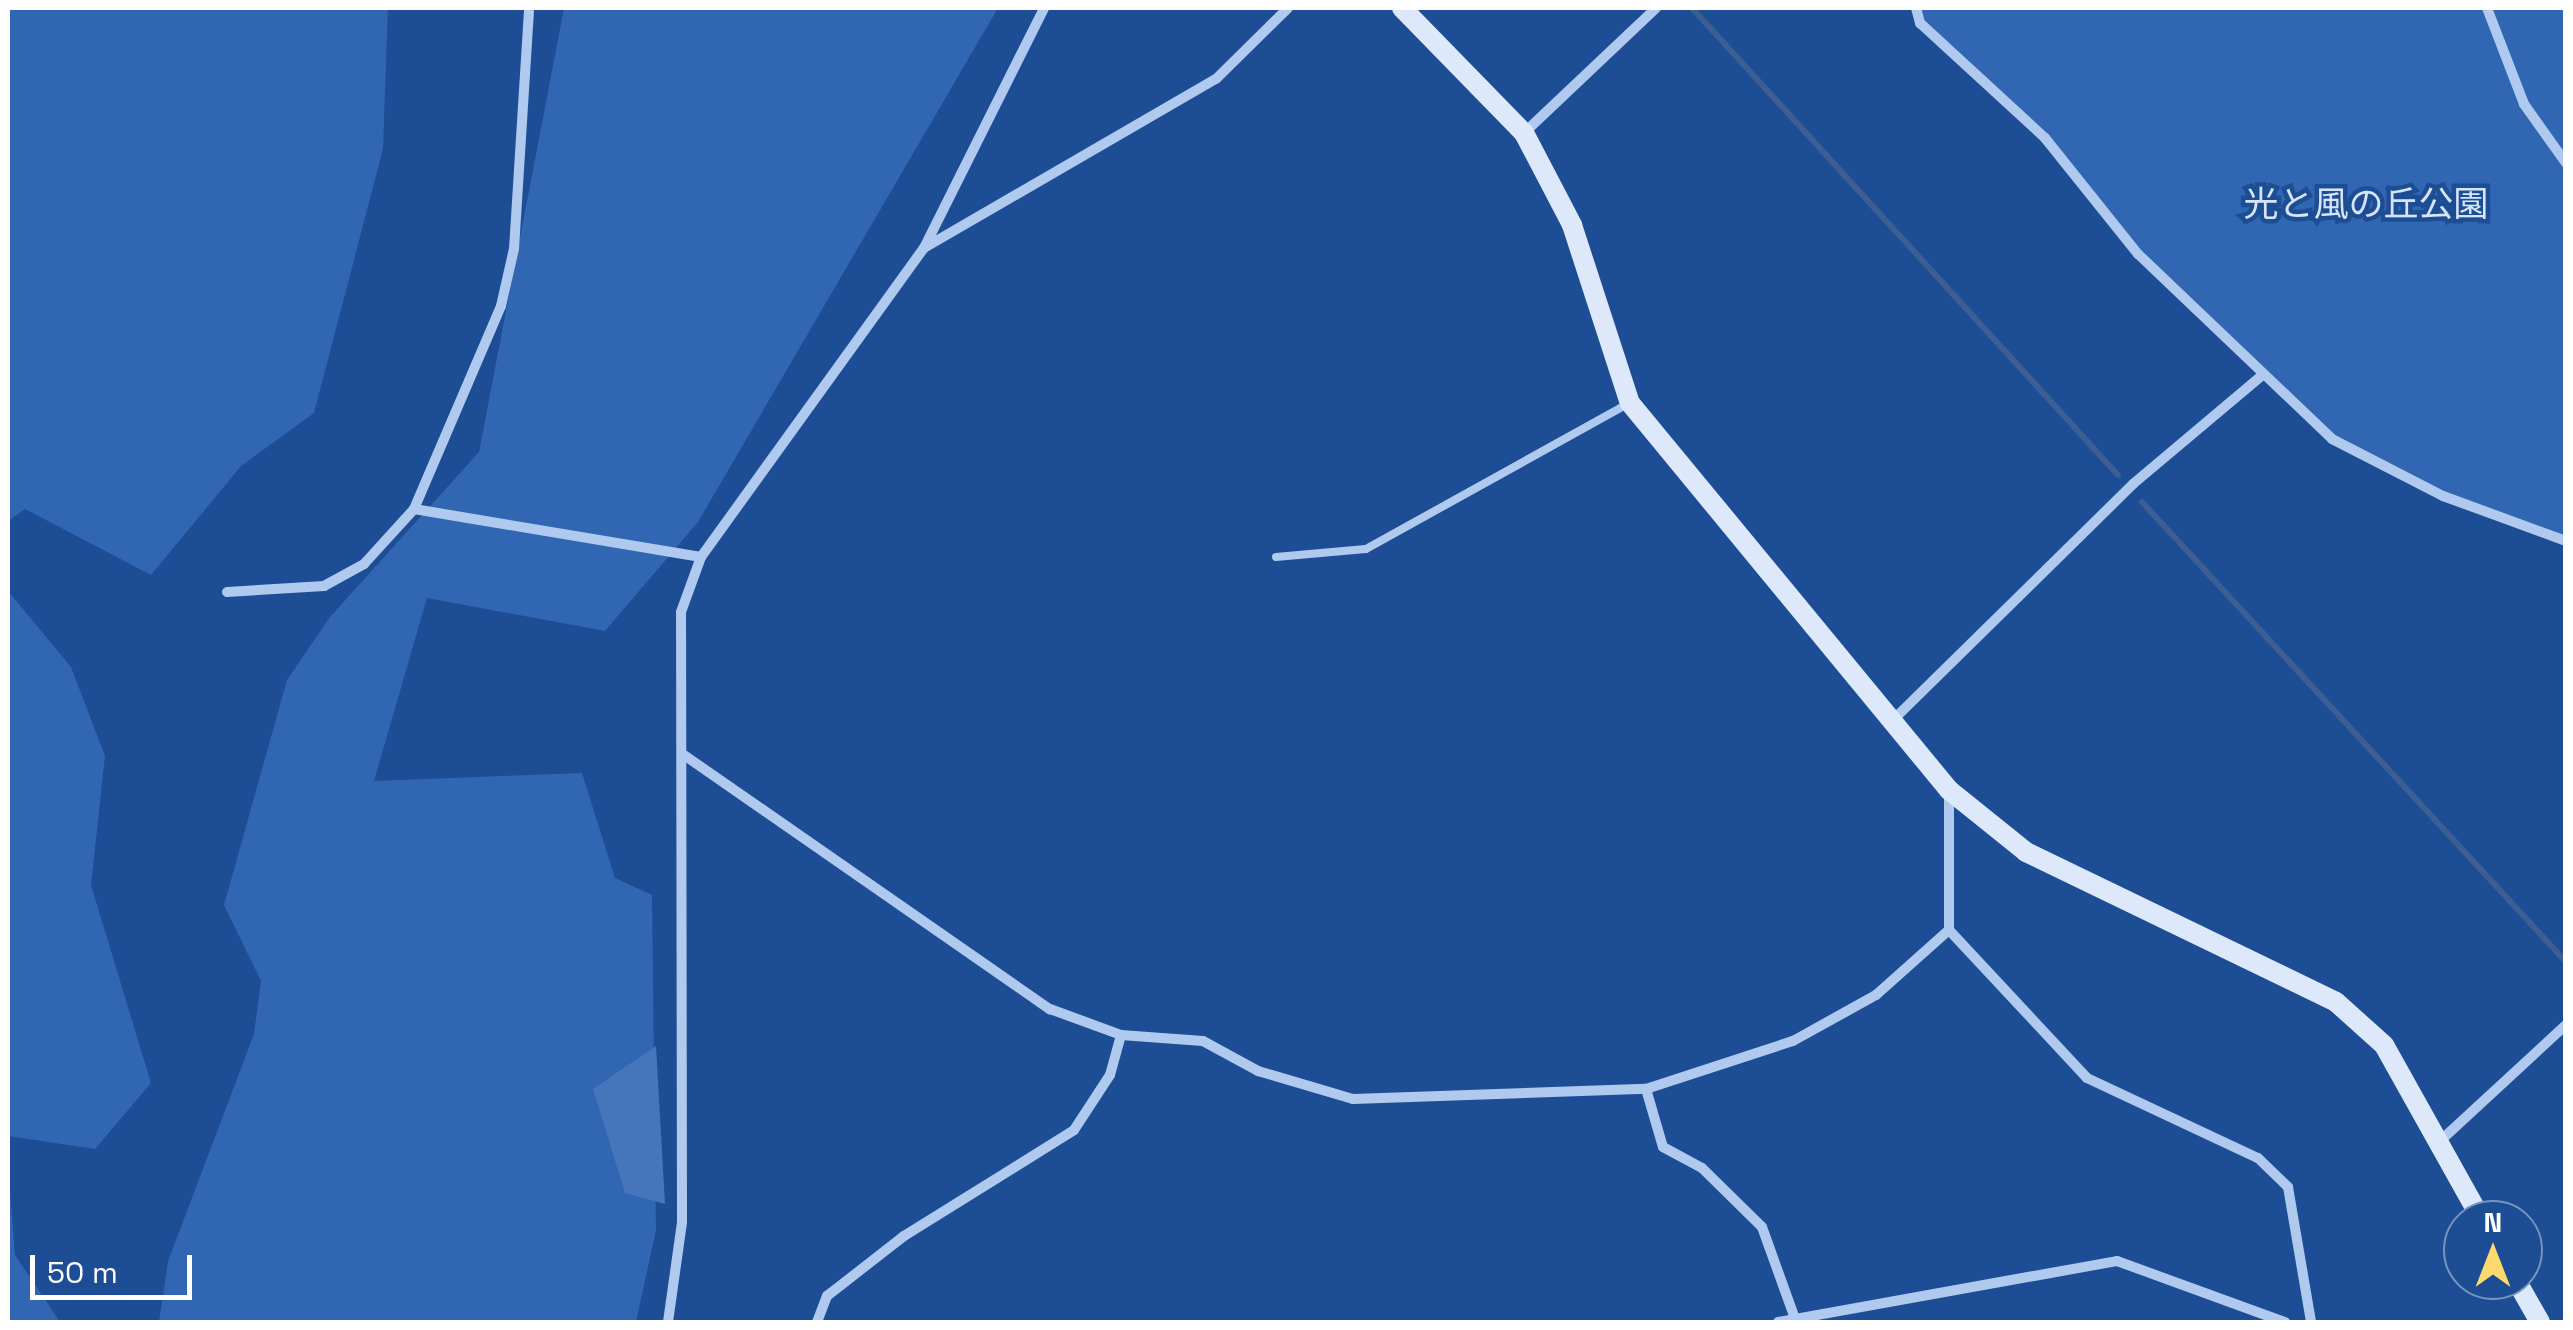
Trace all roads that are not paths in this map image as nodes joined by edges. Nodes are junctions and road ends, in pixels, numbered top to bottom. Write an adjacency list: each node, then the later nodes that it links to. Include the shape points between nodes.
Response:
1 (529, 8): 13 (street, via 514,249 501,306)
2 (1044, 8): 10 (street)
3 (1288, 8): 10 (street, via 1216,80)
4 (1402, 8): 8 (street)
5 (1656, 8): 8 (street)
6 (1916, 8): 11 (street, via 1920,23 2045,138 2138,254)
7 (2487, 8): 9 (street, via 2524,104)
8 (1524, 133): 12 (street, via 1572,224)
9 (2566, 163)
10 (924, 248): 15 (street)
11 (2260, 376): 14 (street, via 2332,438 2443,496); 18 (street, via 2134,484)
12 (1630, 404): 16 (lane, via 1366,549); 18 (street)
13 (414, 509): 15 (street); 17 (street, via 364,564 324,586)
14 (2566, 541)
15 (701, 557): 19 (street, via 681,612)
16 (1276, 557)
17 (227, 592)
18 (1893, 720): 20 (street)
19 (684, 755): 23 (street, via 1050,1009); 29 (street, via 682,1222)
20 (1949, 790): 21 (street); 25 (street, via 2026,852 2336,1002 2384,1045)
21 (1949, 930): 24 (street, via 1876,995 1792,1041); 33 (street, via 2087,1078 2258,1158 2288,1187)
22 (2566, 1025): 25 (street)
23 (1121, 1036): 24 (street, via 1203,1041 1258,1071 1353,1099); 30 (street, via 1110,1074 1074,1130 904,1236 828,1296)
24 (1646, 1089): 28 (street, via 1663,1146 1702,1168 1762,1227)
25 (2438, 1142): 26 (street)
26 (2471, 1200)
27 (2527, 1300): 34 (street)
28 (1794, 1316): 31 (street); 32 (street, via 2117,1261)
29 (668, 1322)
30 (817, 1322)
31 (1778, 1322)
32 (2285, 1322)
33 (2310, 1322)
34 (2540, 1322)

